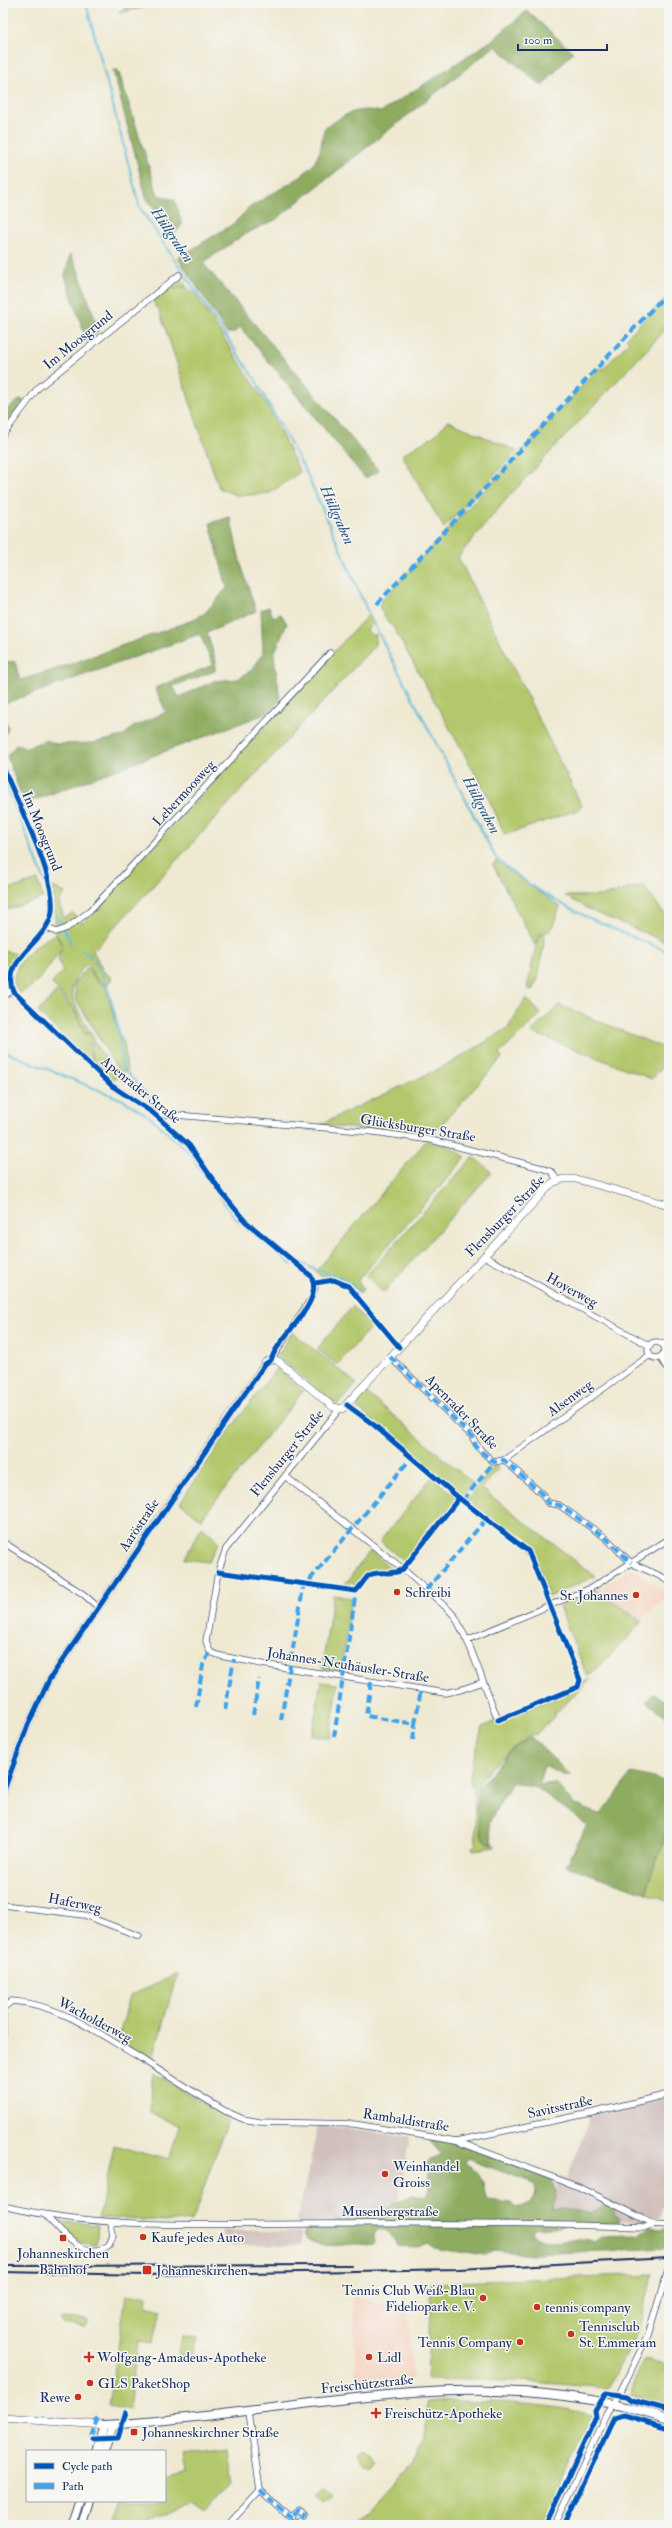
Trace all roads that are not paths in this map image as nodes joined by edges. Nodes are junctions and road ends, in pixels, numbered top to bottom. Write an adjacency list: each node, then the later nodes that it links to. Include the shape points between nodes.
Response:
1 (179, 275): 2 (street, Im Moosgrund, via 38,388)
2 (3, 435)
3 (330, 653): 5 (street, Lebermoosweg, via 90,911 67,928 56,932)
4 (3, 767): 5 (street, Im Moosgrund, via 50,882 53,903 52,914)
5 (46, 927): 6 (street, Im Moosgrund, via 16,965 11,977)
6 (12, 989): 7 (street); 8 (street, Apenrader Straße, via 25,1005 112,1086)
7 (3, 998)
8 (153, 1113): 9 (street, Glücksburger Straße, via 374,1132 432,1140 542,1168 552,1172); 12 (street, Apenrader Straße, via 192,1149 245,1221 311,1276)
9 (557, 1180): 10 (street, via 576,1179); 11 (street, Flensburger Straße)
10 (669, 1205)
11 (484, 1256): 15 (street, Hoyerweg); 17 (street, Flensburger Straße)
12 (315, 1283): 19 (street, Aaröstraße, via 310,1301)
13 (669, 1340): 14 (street)
14 (662, 1345): 15 (street, via 656,1343); 18 (street, via 664,1352)
15 (650, 1346): 16 (street)
16 (650, 1355): 18 (street); 22 (street, Alsenweg)
17 (390, 1357): 21 (street, Flensburger Straße, via 347,1405); 22 (street, Apenrader Straße, via 472,1436 477,1448 494,1462)
18 (660, 1357): 20 (street)
19 (271, 1360): 21 (street, via 278,1361); 28 (street, Aaröstraße, via 264,1364)
20 (669, 1371)
21 (338, 1409): 23 (street, Flensburger Straße)
22 (504, 1460): 26 (street, Apenrader Straße, via 542,1494 548,1503 558,1505 606,1538)
23 (285, 1476): 29 (street, via 403,1569 450,1610); 30 (street, Flensburger Straße, via 226,1549 218,1572 206,1641)
24 (669, 1539): 26 (street)
25 (3, 1542): 28 (street, via 83,1594)
26 (631, 1563): 27 (street); 29 (street, via 591,1588)
27 (669, 1580)
28 (98, 1607): 33 (street, Aaröstraße, via 39,1699)
29 (467, 1640): 31 (street)
30 (210, 1652): 31 (street, Johannes-Neuhäusler-Straße, via 269,1665 445,1693)
31 (483, 1682): 32 (street)
32 (498, 1720)
33 (3, 1793)
34 (3, 1905): 35 (street, Haferweg, via 84,1915)
35 (139, 1936)
36 (3, 2008): 39 (street, Wacholderweg, via 12,2001 18,2001 66,2015)
37 (3, 2018): 38 (street)
38 (3, 2034)
39 (152, 2066): 41 (street, Rambaldistraße, via 225,2111 243,2119 272,2123 354,2124)
40 (669, 2094): 41 (street, Savitsstraße)
41 (456, 2141): 45 (street, Rambaldistraße, via 580,2188)
42 (3, 2206): 43 (street, Musenbergstraße)
43 (45, 2215): 44 (street, Musenbergstraße); 44 (street, via 73,2243 89,2250 109,2245 113,2236)
44 (111, 2223): 45 (street, Musenbergstraße, via 489,2222 646,2227)
45 (654, 2224): 46 (street, Musenbergstraße)
46 (669, 2225)
47 (669, 2266): 48 (street, via 648,2335)
48 (613, 2404): 49 (main road, Freischützstraße, via 512,2391 440,2391 368,2395); 51 (main road, Freischützstraße); 65 (street)
49 (249, 2412): 52 (main road, Freischützstraße); 56 (street)
50 (3, 2418): 53 (street, Freischützstraße)
51 (669, 2419)
52 (113, 2425): 53 (main road, Freischützstraße); 55 (main road)
53 (104, 2426): 54 (main road)
54 (96, 2450)
55 (104, 2450)
56 (260, 2490): 59 (street); 62 (street)
57 (79, 2502): 60 (main road)
58 (89, 2502): 61 (main road)
59 (292, 2519): 63 (street); 64 (street, via 294,2514 302,2514 305,2520)
60 (71, 2525)
61 (82, 2525)
62 (228, 2525)
63 (297, 2525)
64 (300, 2525)
65 (555, 2525)

